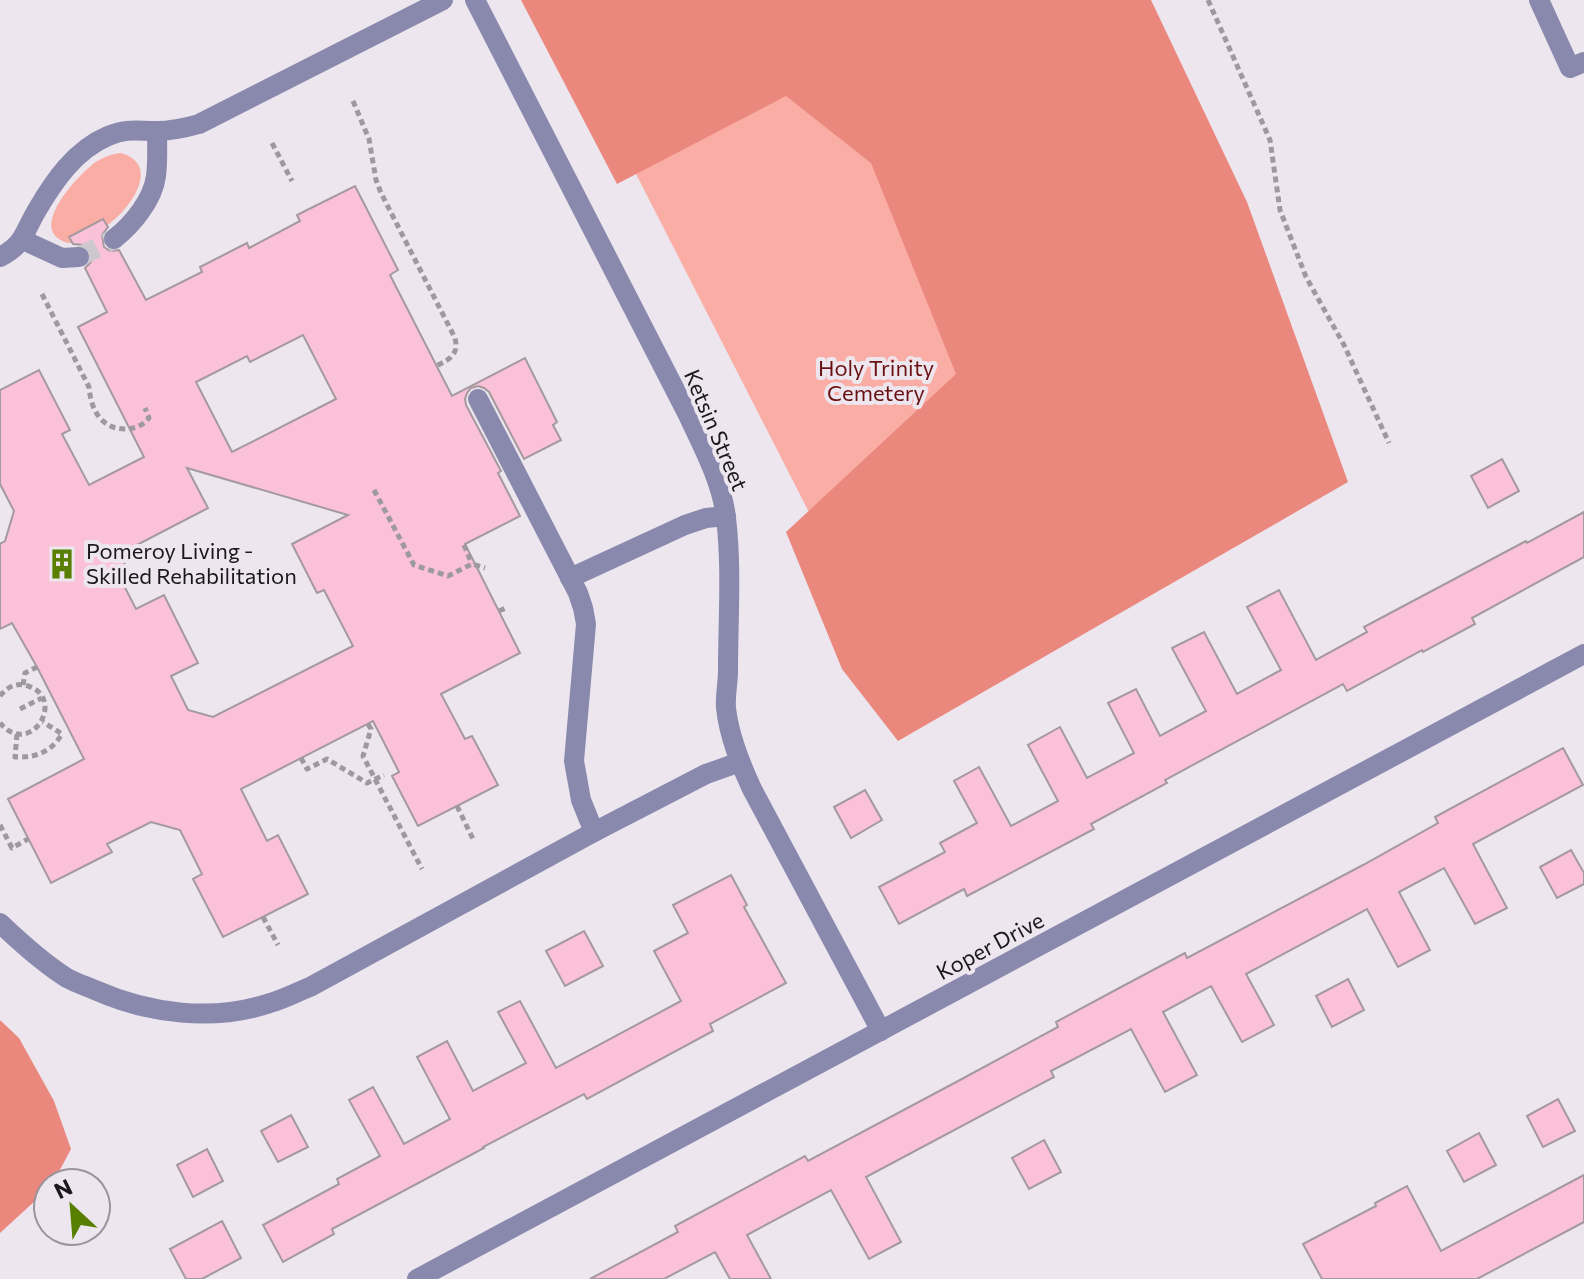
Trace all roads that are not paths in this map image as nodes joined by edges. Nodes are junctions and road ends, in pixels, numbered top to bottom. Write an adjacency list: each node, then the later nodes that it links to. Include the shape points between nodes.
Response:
1 (443, 0): 5 (street, via 199,124)
2 (475, 0): 11 (street, Ketsin Street, via 688,415)
3 (1539, 0): 4 (street, via 1570,68)
4 (1584, 62)
5 (157, 131): 6 (street, via 156,179 150,195); 7 (street, via 125,130 89,146 67,166)
6 (114, 239)
7 (23, 240): 8 (street); 9 (street, via 62,258)
8 (0, 257)
9 (79, 257)
10 (478, 399): 12 (street)
11 (726, 516): 12 (street, via 685,525); 14 (street, Ketsin Street, via 726,706)
12 (570, 578): 15 (street, via 586,624 574,761)
13 (1584, 654): 17 (street, Koper Drive)
14 (740, 762): 15 (street); 17 (street, Ketsin Street)
15 (594, 832): 16 (street, via 310,987 240,1010 158,1011 112,997 68,979)
16 (0, 923)
17 (881, 1031): 18 (street, Koper Drive)
18 (417, 1279)

